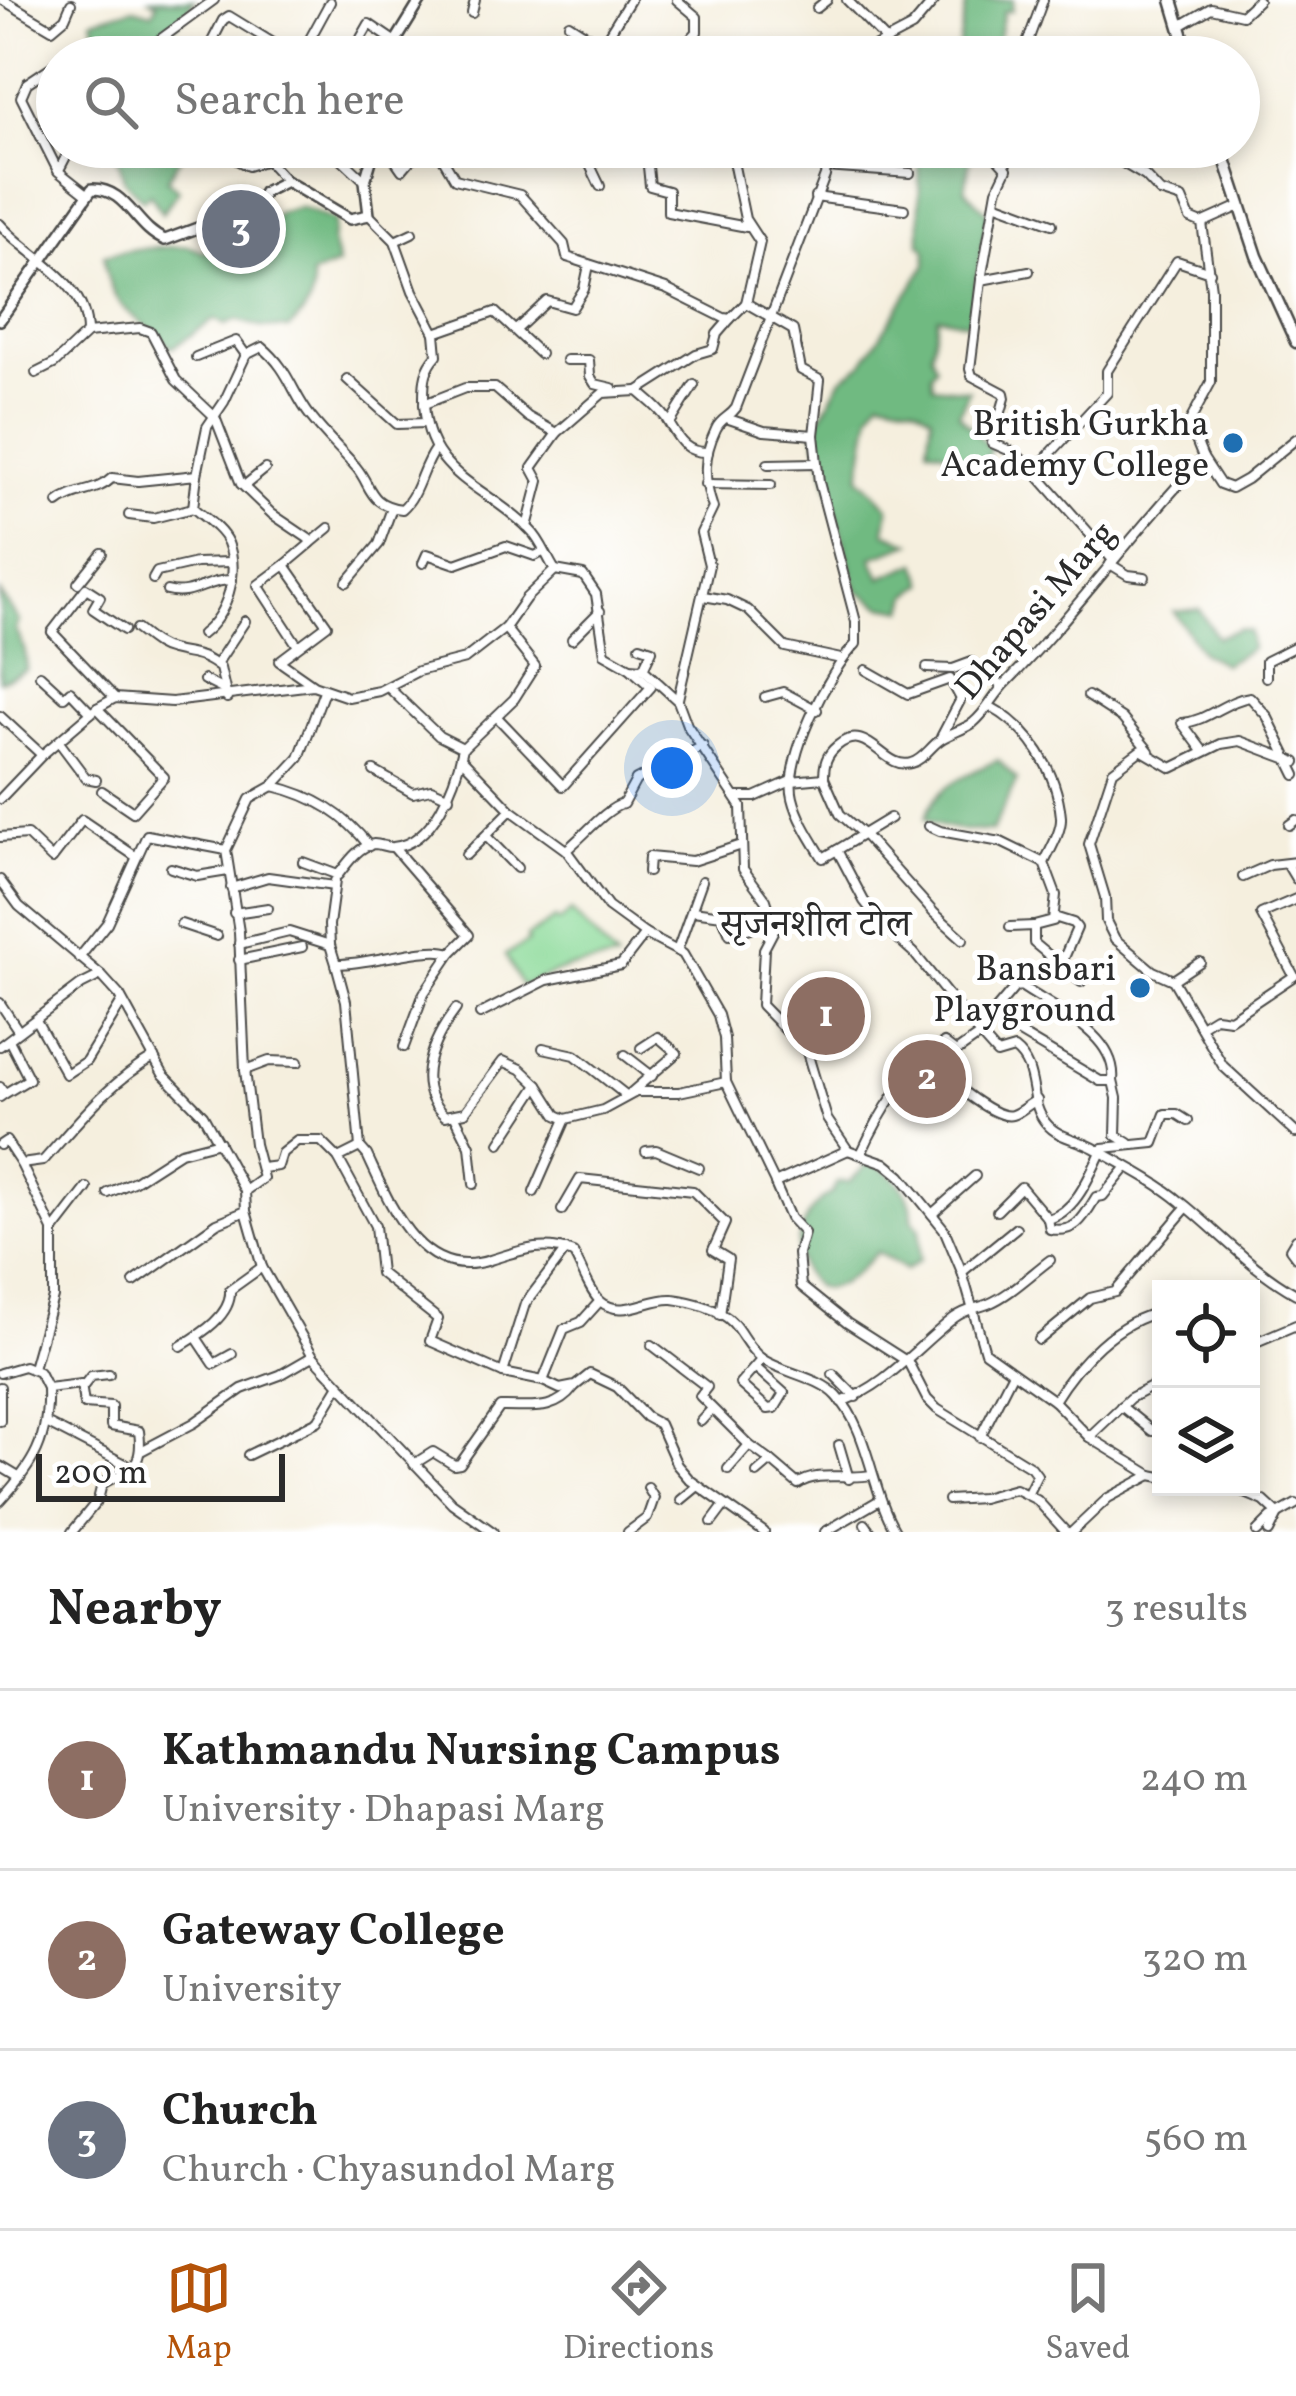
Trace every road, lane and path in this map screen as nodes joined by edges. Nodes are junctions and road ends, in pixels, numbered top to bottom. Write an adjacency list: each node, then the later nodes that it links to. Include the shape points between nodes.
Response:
1 (3, 0): 14 (street, via 52,29)
2 (214, 0): 19 (street)
3 (421, 0): 25 (street)
4 (475, 0): 16 (street)
5 (630, 0): 27 (street)
6 (677, 0): 28 (street, via 697,16)
7 (827, 0): 15 (street)
8 (848, 0): 29 (street)
9 (935, 0): 30 (street)
10 (1042, 0): 31 (street)
11 (1172, 0): 18 (main road)
12 (1258, 0): 18 (street, via 1242,15 1211,8)
13 (330, 2): 22 (street)
14 (71, 4)
15 (817, 8)
16 (472, 13)
17 (569, 24): 26 (street)
18 (1180, 26): 32 (main road)
19 (165, 36)
20 (215, 36): 21 (street, via 230,16)
21 (267, 36)
22 (310, 36)
23 (362, 36): 24 (street, via 369,24)
24 (387, 36)
25 (397, 36)
26 (582, 36)
27 (609, 36)
28 (693, 36)
29 (883, 36)
30 (895, 36)
31 (1029, 36)
32 (1183, 36)
33 (36, 77): 34 (street, via 21,97)
34 (36, 127)
35 (56, 168): 49 (street)
36 (60, 168): 49 (street)
37 (274, 168): 51 (street)
38 (351, 168): 52 (street)
39 (368, 168): 52 (street)
40 (448, 168): 67 (street, via 454,179 520,195 565,255)
41 (591, 168): 53 (street)
42 (648, 168): 63 (street, via 650,186 668,191 668,212)
43 (735, 168): 63 (street)
44 (825, 168): 55 (street)
45 (839, 168): 50 (street)
46 (1005, 168): 56 (street)
47 (1131, 168): 60 (street, via 1182,199 1190,218)
48 (1228, 168): 57 (main road)
49 (58, 171): 54 (street)
50 (910, 173)
51 (286, 181): 54 (street, via 264,192 249,217 164,240 111,192); 59 (street, via 350,219)
52 (364, 181): 59 (street)
53 (599, 186)
54 (88, 194): 66 (street)
55 (815, 197): 58 (street); 72 (street)
56 (995, 203): 62 (street); 70 (street)
57 (1240, 206): 60 (street); 76 (main road)
58 (904, 209)
59 (370, 215): 65 (street)
60 (1202, 223): 69 (street)
61 (0, 224): 66 (street)
62 (1052, 224)
63 (748, 228): 71 (street, via 760,248)
64 (412, 233): 65 (street)
65 (394, 242): 78 (street)
66 (41, 262): 74 (street); 77 (street, via 81,301)
67 (589, 265): 73 (street); 75 (street, via 572,308 547,301)
68 (1029, 272): 70 (street)
69 (1210, 272): 98 (street, via 1210,390 1189,423); 102 (street, via 1177,261 1107,370 1107,393)
70 (981, 280): 102 (street, via 970,370 1006,398 992,443)
71 (746, 303): 72 (street); 73 (street)
72 (772, 315): 90 (street); 94 (street, via 796,336 800,370 820,380)
73 (730, 319): 87 (street, via 713,349)
74 (0, 320)
75 (516, 330): 78 (street, via 495,311); 79 (street)
76 (1292, 331)
77 (87, 332): 83 (street); 89 (street, via 151,332 176,380)
78 (435, 333): 88 (street)
79 (540, 354)
80 (246, 355): 81 (street, via 236,341); 89 (street); 109 (street, via 267,350 360,471 368,493)
81 (196, 357)
82 (566, 360): 86 (street, via 589,361 596,384)
83 (36, 373)
84 (347, 379): 91 (street, via 397,424)
85 (694, 385): 92 (street)
86 (626, 391): 87 (street); 93 (street, via 603,393)
87 (638, 391): 92 (street)
88 (424, 404): 91 (street); 93 (street, via 465,388 495,388)
89 (215, 417): 103 (street); 106 (street)
90 (729, 418): 94 (street); 97 (street)
91 (425, 423): 96 (street)
92 (670, 424): 97 (street, via 678,442)
93 (557, 433): 111 (street, via 532,468 539,481)
94 (814, 435): 99 (street)
95 (1296, 439): 98 (street, via 1231,488)
96 (434, 449): 109 (street, via 409,503); 111 (street)
97 (708, 452): 104 (street)
98 (1203, 458): 117 (street, Dhapasi Marg)
99 (817, 463): 100 (street); 139 (street, via 856,622 856,644)
100 (768, 464)
101 (265, 470): 106 (street)
102 (1034, 471): 117 (street)
103 (197, 475): 107 (street, via 112,478); 108 (street)
104 (705, 484): 105 (street); 128 (street, via 713,508 701,533 709,565)
105 (771, 485)
106 (244, 486): 113 (street)
107 (58, 503)
108 (193, 508): 110 (street); 116 (street, via 229,544)
109 (392, 508): 125 (street, via 379,544)
110 (129, 514)
111 (527, 527): 114 (street)
112 (329, 528): 113 (street)
113 (310, 544): 119 (street)
114 (543, 552): 118 (street, via 506,546 456,564 427,554); 120 (street)
115 (102, 554): 126 (street)
116 (231, 562): 123 (street, via 196,563); 124 (street)
117 (1112, 562): 122 (street); 149 (street, Dhapasi Marg)
118 (423, 563)
119 (285, 565): 136 (street, via 257,585); 136 (street, via 328,625)
120 (555, 570): 129 (street, via 583,575); 132 (street)
121 (68, 576): 126 (street)
122 (1145, 577)
123 (153, 579)
124 (232, 580): 127 (street, via 192,593); 134 (street)
125 (347, 582)
126 (82, 585): 133 (street, via 100,597 93,609); 155 (street, via 52,632)
127 (167, 591)
128 (703, 596): 139 (street, via 748,610 785,646); 156 (street)
129 (600, 611): 135 (street); 141 (street, via 605,654)
130 (245, 621): 140 (street)
131 (136, 628): 140 (street, via 156,644)
132 (505, 628): 150 (street, via 465,658); 161 (street, via 535,666)
133 (124, 630)
134 (202, 634)
135 (572, 639)
136 (298, 646): 148 (street, via 280,665)
137 (640, 646): 143 (street, via 652,650)
138 (1296, 646): 146 (street, via 1266,661)
139 (841, 659): 159 (street)
140 (216, 665): 152 (street)
141 (630, 668): 143 (street); 161 (street, via 650,687 563,786)
142 (927, 668): 149 (street, via 972,662)
143 (643, 669): 156 (street)
144 (866, 670): 162 (street, via 908,694 950,679 962,699)
145 (40, 674): 158 (street)
146 (1266, 677)
147 (204, 680): 152 (street)
148 (313, 685): 151 (street); 152 (street)
149 (1003, 686): 157 (street, Dhapasi Marg)
150 (389, 688): 151 (street, via 348,698); 167 (street)
151 (324, 691): 175 (street, via 306,746)
152 (226, 694): 155 (street, via 172,702)
153 (1088, 696): 166 (street, via 1122,718)
154 (765, 697): 159 (street, via 783,692)
155 (115, 698): 158 (street)
156 (678, 701): 164 (street)
157 (988, 706): 162 (street, Dhapasi Marg); 195 (street, via 1036,745 1051,779 1062,822)
158 (94, 710): 163 (street); 176 (street, via 164,777 133,812)
159 (817, 710): 174 (street)
160 (0, 716): 168 (street)
161 (497, 717): 167 (street)
162 (939, 740): 172 (street, Dhapasi Marg, via 910,764 871,742 845,741 824,763)
163 (59, 742): 168 (street); 173 (street)
164 (703, 746): 178 (street); 190 (street, via 636,780 623,804)
165 (1203, 751): 166 (street, via 1172,768); 169 (street, via 1240,741); 169 (street, via 1182,723 1250,697)
166 (1150, 752): 231 (street, via 1113,771 1089,844 1114,939)
167 (462, 753): 177 (street); 180 (street)
168 (42, 755): 179 (street)
169 (1293, 762): 171 (street)
170 (374, 771): 177 (street, via 413,793 430,788)
171 (1296, 776)
172 (824, 778): 174 (street); 183 (street, via 833,805)
173 (96, 780)
174 (791, 781): 178 (street); 191 (street, via 823,858)
175 (274, 786): 187 (street, via 340,815); 189 (street, via 250,799)
176 (102, 791)
177 (449, 797): 188 (street, via 441,814)
178 (737, 797): 186 (street)
179 (0, 799)
180 (511, 810): 184 (street); 190 (street)
181 (890, 818): 183 (street)
182 (929, 826): 195 (street, via 1001,842)
183 (862, 832): 191 (street); 218 (street)
184 (486, 836): 192 (street); 198 (street)
185 (0, 837): 193 (street, via 27,835 52,860 82,820)
186 (741, 845): 200 (street, via 692,861 649,857); 212 (street, via 743,869)
187 (369, 846): 188 (street); 204 (street)
188 (394, 848): 223 (street, via 469,935)
189 (226, 850): 193 (street, via 147,835); 199 (street)
190 (566, 850): 216 (street, via 608,907)
191 (837, 850): 241 (street, via 864,901)
192 (466, 855)
193 (135, 856): 224 (street, via 107,923)
194 (303, 862): 204 (street)
195 (1044, 863): 211 (street)
196 (1291, 863): 201 (street); 202 (street)
197 (172, 868): 199 (street, via 197,876)
198 (518, 868)
199 (228, 871): 206 (street)
200 (648, 872)
201 (1243, 877)
202 (1296, 879)
203 (0, 880): 224 (street)
204 (336, 880): 206 (street, via 268,877); 220 (street)
205 (702, 881): 209 (street)
206 (231, 888): 210 (street)
207 (1296, 899): 230 (street, via 1261,914)
208 (268, 908): 210 (street)
209 (693, 911): 212 (street, via 722,915 730,934); 222 (street)
210 (234, 913): 219 (street)
211 (1054, 917): 214 (street); 228 (street, via 1077,928)
212 (772, 922): 248 (street, via 761,1005)
213 (181, 924): 217 (street)
214 (1034, 926): 215 (street); 228 (street, via 1034,943)
215 (1010, 928)
216 (645, 934): 222 (street); 237 (street, via 621,965 548,980)
217 (217, 936)
218 (963, 939)
219 (239, 944): 220 (street, via 289,932); 225 (street)
220 (330, 945): 227 (street)
221 (302, 947): 225 (street)
222 (676, 951): 256 (street, via 718,1015)
223 (451, 953): 227 (street, via 438,948); 244 (street, via 424,993)
224 (80, 958): 229 (street)
225 (239, 960): 253 (street)
226 (1200, 962): 231 (street)
227 (336, 964): 269 (street)
228 (1060, 967): 232 (street)
229 (101, 975): 234 (street); 238 (street)
230 (1295, 976): 239 (street, via 1230,1019)
231 (1173, 980): 239 (street)
232 (1081, 982)
233 (0, 1003): 240 (street)
234 (122, 1003): 238 (street, via 82,1065 66,1074); 250 (street)
235 (456, 1009): 261 (street, via 428,1057 438,1110)
236 (859, 1013): 248 (street)
237 (480, 1014)
238 (37, 1022): 240 (street)
239 (1203, 1027): 264 (street, via 1222,1066)
240 (18, 1030): 243 (street)
241 (980, 1035): 247 (street, via 1000,1056); 251 (street, via 956,1052 944,1043)
242 (1023, 1036): 247 (street); 255 (street); 255 (street, via 992,1015 1016,987 1078,1021 1109,1058)
243 (5, 1043): 258 (street, via 29,1079)
244 (404, 1047)
245 (543, 1048): 259 (street, via 575,1054)
246 (641, 1048): 254 (street, via 658,1037 676,1053)
247 (1014, 1049): 260 (street, via 1031,1069)
248 (807, 1052): 270 (street, via 827,1119)
249 (625, 1054): 254 (street)
250 (154, 1057): 265 (street); 275 (street, via 85,1109 43,1161)
251 (926, 1058): 260 (street, via 1002,1116); 273 (street)
252 (298, 1062): 253 (street)
253 (245, 1070): 276 (street)
254 (652, 1076): 259 (street)
255 (1113, 1081): 268 (street, via 1116,1135)
256 (726, 1082): 259 (street); 280 (street)
257 (538, 1085): 261 (street, via 503,1061); 262 (street); 266 (street)
258 (1, 1093)
259 (627, 1096): 262 (street)
260 (1037, 1100): 272 (street, via 1054,1130)
261 (455, 1116): 281 (street, via 470,1146)
262 (566, 1119): 284 (street)
263 (1188, 1120): 268 (street, via 1165,1114 1157,1140)
264 (1296, 1132)
265 (219, 1142): 283 (street); 285 (street, via 180,1152)
266 (500, 1143)
267 (0, 1144): 275 (street, via 6,1141)
268 (1134, 1144): 272 (street)
269 (360, 1147): 274 (street); 295 (street, via 400,1225 453,1264 544,1246)
270 (848, 1150): 273 (street); 280 (street)
271 (646, 1151): 277 (street)
272 (1101, 1152): 278 (street); 291 (street, via 1071,1203)
273 (861, 1154): 290 (street, via 901,1176)
274 (338, 1158): 276 (street, via 321,1141 297,1141 278,1166); 318 (street, via 375,1226 380,1273 438,1319 430,1341)
275 (21, 1163): 293 (street)
276 (262, 1168): 283 (street, via 263,1178)
277 (699, 1168)
278 (1126, 1168): 286 (street); 291 (street, via 1077,1225 1050,1229)
279 (975, 1176): 290 (street)
280 (775, 1183): 314 (street, via 804,1233 801,1286)
281 (474, 1184)
282 (87, 1188): 293 (street)
283 (245, 1191): 289 (street)
284 (534, 1192)
285 (108, 1193)
286 (1187, 1207): 301 (street, via 1243,1259); 308 (street, via 1115,1292 1090,1298)
287 (562, 1210): 304 (street, via 580,1179 697,1193 725,1223 713,1250 728,1259)
288 (997, 1210): 291 (street, via 1021,1187)
289 (247, 1211): 298 (street); 300 (street)
290 (932, 1214): 299 (street)
291 (1048, 1219)
292 (1016, 1228): 299 (street)
293 (53, 1232): 316 (street, via 53,1297)
294 (1296, 1239): 296 (street)
295 (566, 1250): 302 (street); 318 (street, via 525,1304)
296 (1296, 1256)
297 (1050, 1260): 303 (street, via 994,1300)
298 (262, 1267): 307 (street, via 230,1290 230,1308); 313 (street)
299 (962, 1272): 303 (street)
300 (134, 1282)
301 (1296, 1292)
302 (600, 1301): 304 (street, via 631,1308 669,1298); 322 (street, via 564,1329)
303 (970, 1307): 314 (street); 320 (street, via 985,1352)
304 (720, 1315): 315 (street)
305 (1152, 1316): 330 (street, via 1112,1335)
306 (1296, 1325): 309 (street)
307 (196, 1337): 311 (street); 312 (street, via 214,1364)
308 (1039, 1340)
309 (1260, 1341)
310 (652, 1345): 333 (street, via 707,1387 700,1396)
311 (181, 1346)
312 (232, 1354)
313 (313, 1356): 324 (street); 342 (street)
314 (908, 1362): 329 (street); 338 (street, via 926,1399)
315 (759, 1363): 315 (street, via 784,1393 775,1408 740,1384); 331 (street, via 828,1389)
316 (33, 1368): 317 (street); 328 (street)
317 (0, 1372)
318 (503, 1373): 322 (street)
319 (109, 1374): 323 (street)
320 (1012, 1374): 330 (street); 338 (street)
321 (833, 1375): 329 (street)
322 (543, 1381): 325 (street)
323 (84, 1385): 328 (street); 342 (street, via 84,1403 111,1406 111,1426 139,1431)
324 (339, 1386): 343 (street, via 318,1421); 345 (street)
325 (575, 1386): 345 (street, via 547,1407 500,1407 460,1464 433,1452); 355 (street, via 590,1374 617,1387 659,1424 676,1465)
326 (0, 1387): 334 (street)
327 (1152, 1387): 332 (street)
328 (47, 1388): 336 (street)
329 (856, 1397): 331 (street)
330 (1054, 1401): 339 (street)
331 (841, 1402): 351 (street)
332 (1121, 1406): 337 (street); 339 (street)
333 (711, 1409): 335 (street); 340 (street)
334 (0, 1421)
335 (701, 1421)
336 (48, 1424): 347 (street); 352 (street)
337 (1152, 1430)
338 (980, 1437): 357 (street, via 1037,1473)
339 (1090, 1437): 350 (street)
340 (749, 1444): 344 (street); 348 (street)
341 (839, 1445): 354 (street)
342 (141, 1451): 347 (street)
343 (248, 1455)
344 (771, 1461): 349 (street); 354 (street, via 798,1484 817,1476)
345 (414, 1464): 368 (street)
346 (0, 1466): 352 (street)
347 (133, 1468): 369 (street, via 102,1484)
348 (728, 1469)
349 (757, 1473)
350 (1152, 1474)
351 (871, 1475): 354 (street); 362 (street)
352 (20, 1478): 361 (street)
353 (1152, 1478): 367 (street, via 1108,1498)
354 (849, 1479)
355 (698, 1486): 359 (street); 364 (street)
356 (648, 1487): 370 (street, via 654,1498 647,1518)
357 (1028, 1493): 360 (street); 374 (street)
358 (1252, 1496): 365 (street)
359 (681, 1500)
360 (948, 1500)
361 (0, 1502)
362 (878, 1502): 372 (street); 373 (street)
363 (1296, 1504): 365 (street)
364 (724, 1505): 366 (street); 371 (street)
365 (1279, 1514): 375 (street); 376 (street)
366 (712, 1522)
367 (1084, 1528): 374 (street)
368 (488, 1531)
369 (71, 1532)
370 (628, 1532)
371 (764, 1532)
372 (825, 1532)
373 (896, 1532)
374 (1069, 1532)
375 (1257, 1532)
376 (1269, 1532)

